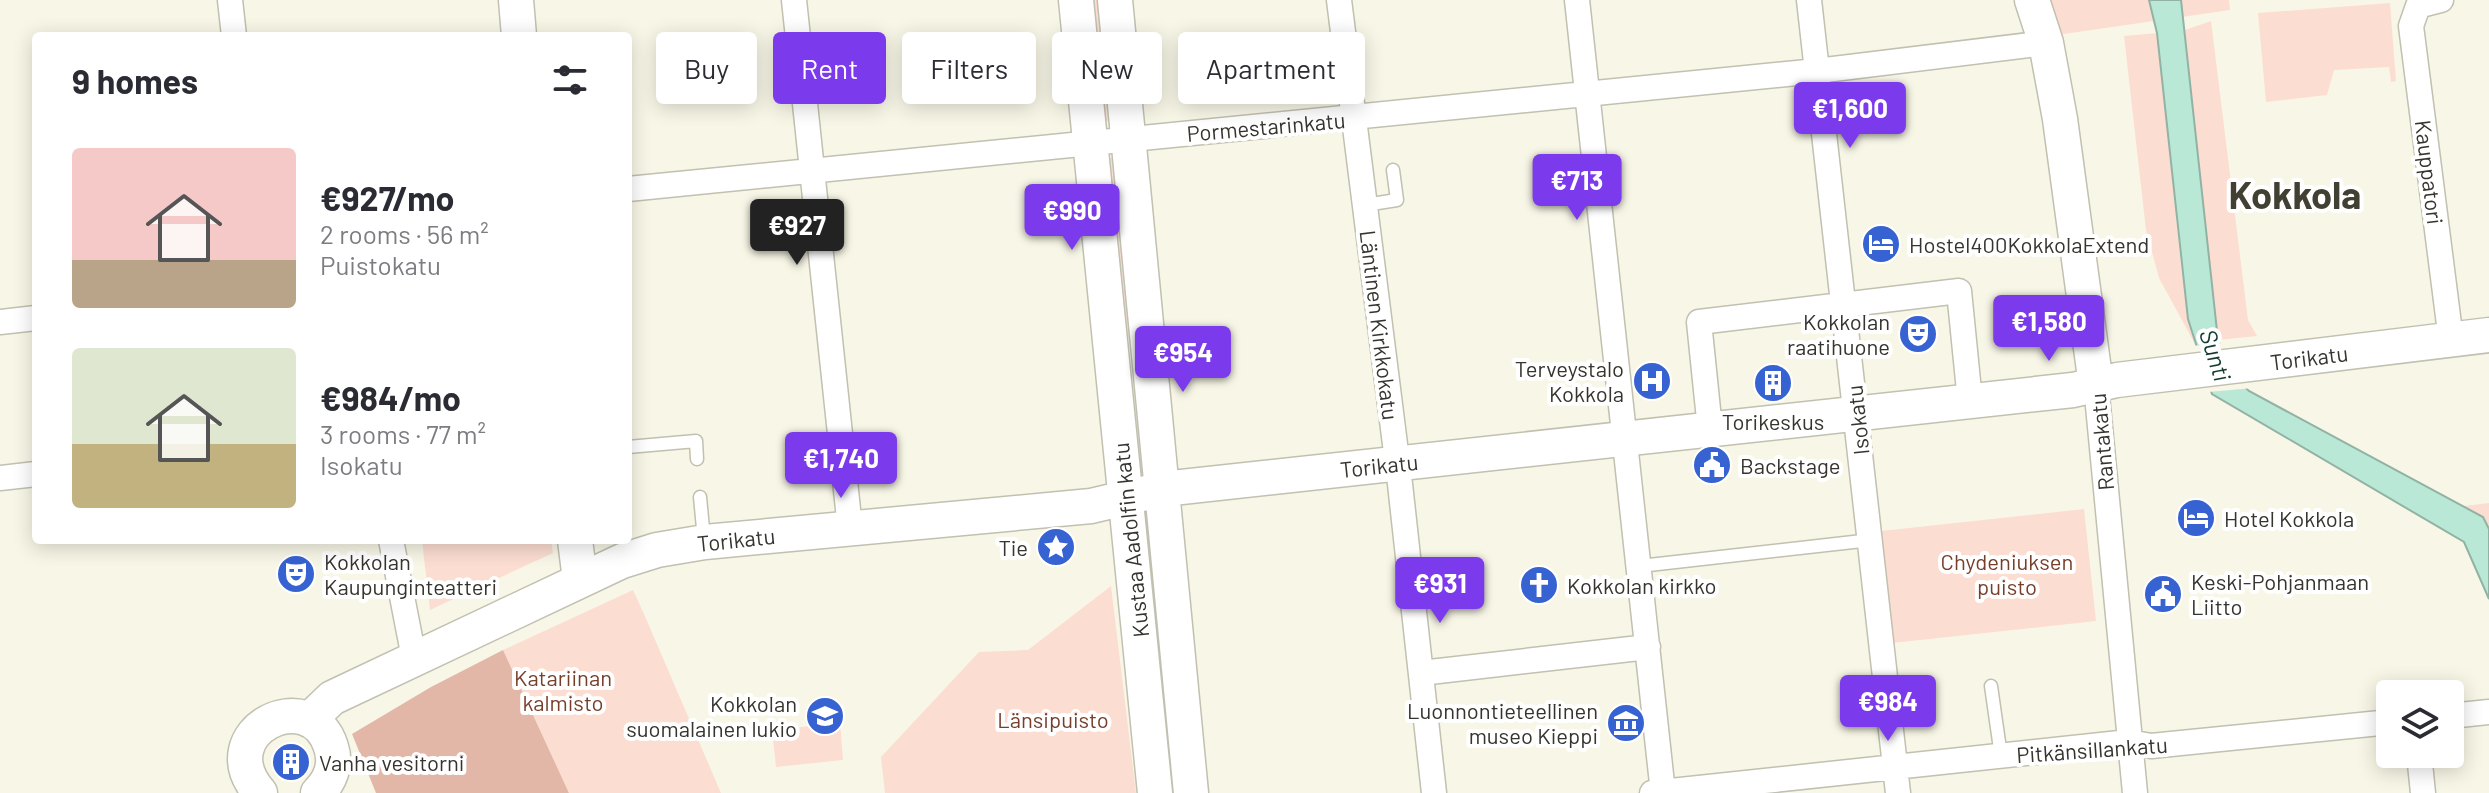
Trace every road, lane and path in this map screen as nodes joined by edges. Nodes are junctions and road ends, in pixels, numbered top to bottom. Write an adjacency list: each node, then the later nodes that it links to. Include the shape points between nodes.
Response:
1 (230, 0): 11 (street)
2 (516, 0): 12 (street)
3 (794, 0): 19 (street)
4 (1076, 0): 18 (street, Kustaa Aadolfin katu)
5 (1115, 0): 17 (street, Kustaa Aadolfin katu)
6 (1339, 0): 16 (street, Läntinen Kirkkokatu)
7 (1577, 0): 15 (street)
8 (1809, 0): 14 (street, Isokatu)
9 (2032, 0): 13 (street, Rantakatu)
10 (2429, 3): 27 (street, Kauppatori, via 2411,26)
11 (234, 32)
12 (519, 32)
13 (2046, 43): 14 (street, Pormestarinkatu); 28 (street, Rantakatu)
14 (1817, 71): 15 (street, Pormestarinkatu); 23 (street, Isokatu)
15 (1587, 95): 16 (street, Pormestarinkatu); 32 (street)
16 (1354, 118): 17 (street, Pormestarinkatu); 22 (street, Läntinen Kirkkokatu)
17 (1129, 138): 18 (street, Pormestarinkatu); 38 (street, Kustaa Aadolfin katu)
18 (1090, 142): 19 (street, Pormestarinkatu); 40 (street, Kustaa Aadolfin katu)
19 (810, 170): 21 (street, Pormestarinkatu); 41 (street)
20 (1393, 170): 22 (lane, via 1397,200)
21 (632, 189)
22 (1365, 205): 35 (street, Läntinen Kirkkokatu)
23 (1845, 305): 29 (street, via 1959,291); 30 (street, Isokatu); 31 (street, via 1699,322)
24 (32, 318): 25 (street)
25 (0, 322)
26 (2489, 335): 27 (street, Torikatu)
27 (2451, 340): 28 (street, Torikatu)
28 (2096, 385): 29 (street, Torikatu); 56 (street, Rantakatu)
29 (1970, 401): 30 (street, Torikatu)
30 (1857, 414): 31 (street, Torikatu); 42 (street, Isokatu)
31 (1710, 429): 32 (street, Torikatu)
32 (1625, 439): 35 (street, Torikatu); 46 (street)
33 (632, 447): 34 (lane, via 696,441)
34 (697, 459)
35 (1398, 464): 38 (street, Torikatu); 50 (street, Läntinen Kirkkokatu)
36 (32, 474): 37 (street)
37 (0, 478)
38 (1163, 489): 40 (street, Torikatu); 63 (street, Kustaa Aadolfin katu)
39 (700, 497): 43 (lane)
40 (1126, 498): 41 (street, Torikatu, via 1091,506); 62 (street, Kustaa Aadolfin katu)
41 (850, 528): 43 (street, Torikatu)
42 (1871, 540): 46 (lane); 58 (street, Isokatu)
43 (705, 542): 47 (street, Torikatu, via 657,550)
44 (392, 544): 49 (street)
45 (576, 544): 47 (street)
46 (1640, 566): 48 (street)
47 (580, 580): 49 (street, Torikatu)
48 (1648, 647): 50 (street); 65 (street)
49 (414, 658): 54 (street, Torikatu, via 332,698)
50 (1421, 673): 64 (street, Läntinen Kirkkokatu)
51 (1991, 686): 57 (lane)
52 (2489, 712): 53 (street)
53 (2464, 715)
54 (309, 720): 60 (street, via 280,716 256,730 245,756); 61 (street, via 329,739 333,752 329,780)
55 (2376, 723): 56 (street, Pitkänsillankatu, via 2151,746)
56 (2129, 742): 57 (street, Pitkänsillankatu); 67 (street, Rantakatu)
57 (2001, 756): 58 (street, Pitkänsillankatu)
58 (1895, 767): 65 (street, Pitkänsillankatu); 66 (street, Isokatu)
59 (2420, 768): 68 (street)
60 (249, 790)
61 (318, 793)
62 (1155, 793)
63 (1191, 793)
64 (1434, 793)
65 (1659, 793)
66 (1898, 793)
67 (2135, 793)
68 (2423, 793)

